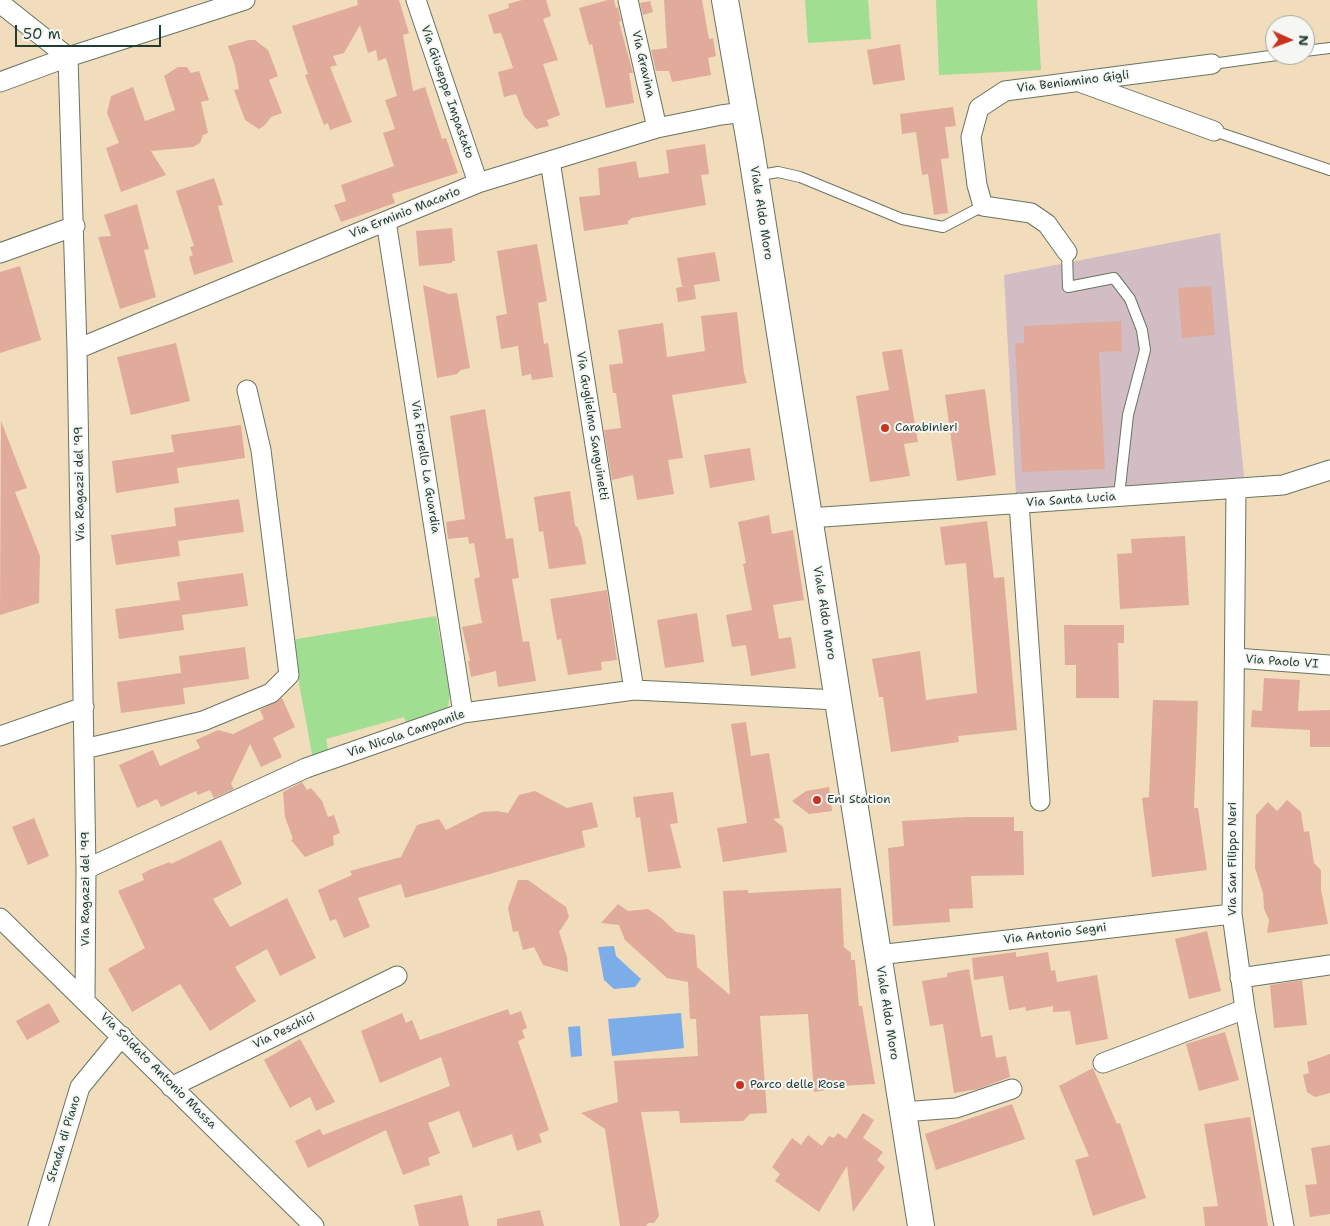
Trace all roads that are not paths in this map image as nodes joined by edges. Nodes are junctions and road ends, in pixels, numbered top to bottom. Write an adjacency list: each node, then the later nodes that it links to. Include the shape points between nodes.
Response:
1 (245, 0): 8 (street)
2 (416, 0): 19 (street, Via Giuseppe Impastato)
3 (628, 0): 14 (street, Via Gravina)
4 (725, 0): 13 (main road, Viale Aldo Moro)
5 (0, 2): 8 (street)
6 (1330, 48): 7 (lane)
7 (1315, 50)
8 (68, 57): 11 (street); 22 (street, Via Ragazzi del '99)
9 (1265, 57): 10 (lane)
10 (1212, 64): 12 (street, Via Beniamino Gigli)
11 (0, 82)
12 (1078, 82): 15 (street); 20 (street, Via Beniamino Gigli, via 1005,90 979,108 971,137 977,186)
13 (744, 112): 14 (street, Via Erminio Macario); 18 (main road, Viale Aldo Moro)
14 (657, 128): 16 (street, Via Erminio Macario)
15 (1214, 131): 17 (lane)
16 (550, 161): 19 (street, Via Erminio Macario); 34 (street, Via Guglielmo Sanguinetti)
17 (1330, 170)
18 (756, 176): 20 (lane, via 778,172 800,177 902,219 943,227); 31 (main road, Viale Aldo Moro)
19 (478, 183): 21 (street, Via Erminio Macario)
20 (984, 206): 23 (street, via 1031,213 1047,224)
21 (386, 221): 25 (street, Via Erminio Macario); 37 (street, Via Fiorello La Guardia)
22 (75, 226): 24 (street); 25 (street, Via Ragazzi del '99)
23 (1067, 252): 29 (lane, via 1068,287 1114,278 1130,299 1142,330 1145,350 1128,415)
24 (0, 253)
25 (77, 349): 36 (street, Via Ragazzi del '99)
26 (247, 390): 39 (street, via 261,450 289,676 270,693 203,721)
27 (1330, 470): 28 (street, Via Santa Lucia, via 1283,485)
28 (1236, 488): 29 (street, Via Santa Lucia); 32 (street, Via San Filippo Neri)
29 (1119, 496): 30 (street, Via Santa Lucia)
30 (1019, 504): 31 (street, Via Santa Lucia); 40 (street)
31 (810, 518): 35 (main road, Viale Aldo Moro)
32 (1235, 658): 33 (street, Via Paolo VI); 42 (street, Via San Filippo Neri)
33 (1330, 665)
34 (634, 690): 35 (street, Via Nicola Campanile); 37 (street, Via Nicola Campanile)
35 (838, 700): 44 (main road, Viale Aldo Moro)
36 (84, 707): 38 (street); 39 (street, Via Ragazzi del '99)
37 (464, 713): 41 (street, Via Nicola Campanile, via 306,768)
38 (0, 736)
39 (84, 749): 41 (street, Via Ragazzi del '99)
40 (1040, 801)
41 (86, 868): 48 (street, Via Ragazzi del '99)
42 (1232, 914): 44 (street, Via Antonio Segni); 47 (street, Via San Filippo Neri)
43 (0, 918): 48 (street, Via Soldato Antonio Massa)
44 (878, 955): 54 (main road, Viale Aldo Moro)
45 (1330, 965): 47 (street)
46 (397, 976): 52 (street, Via Peschici)
47 (1240, 978): 49 (street, Via San Filippo Neri)
48 (85, 999): 50 (street, Via Soldato Antonio Massa)
49 (1245, 1009): 51 (street); 58 (street, Via San Filippo Neri)
50 (122, 1036): 52 (street, Via Soldato Antonio Massa); 55 (street, Strada di Piano, via 80,1088)
51 (1103, 1063)
52 (171, 1087): 56 (street, Via Soldato Antonio Massa)
53 (1012, 1089): 54 (street, via 956,1108)
54 (902, 1112): 57 (main road, Viale Aldo Moro)
55 (38, 1226)
56 (314, 1226)
57 (920, 1226)
58 (1284, 1226)

